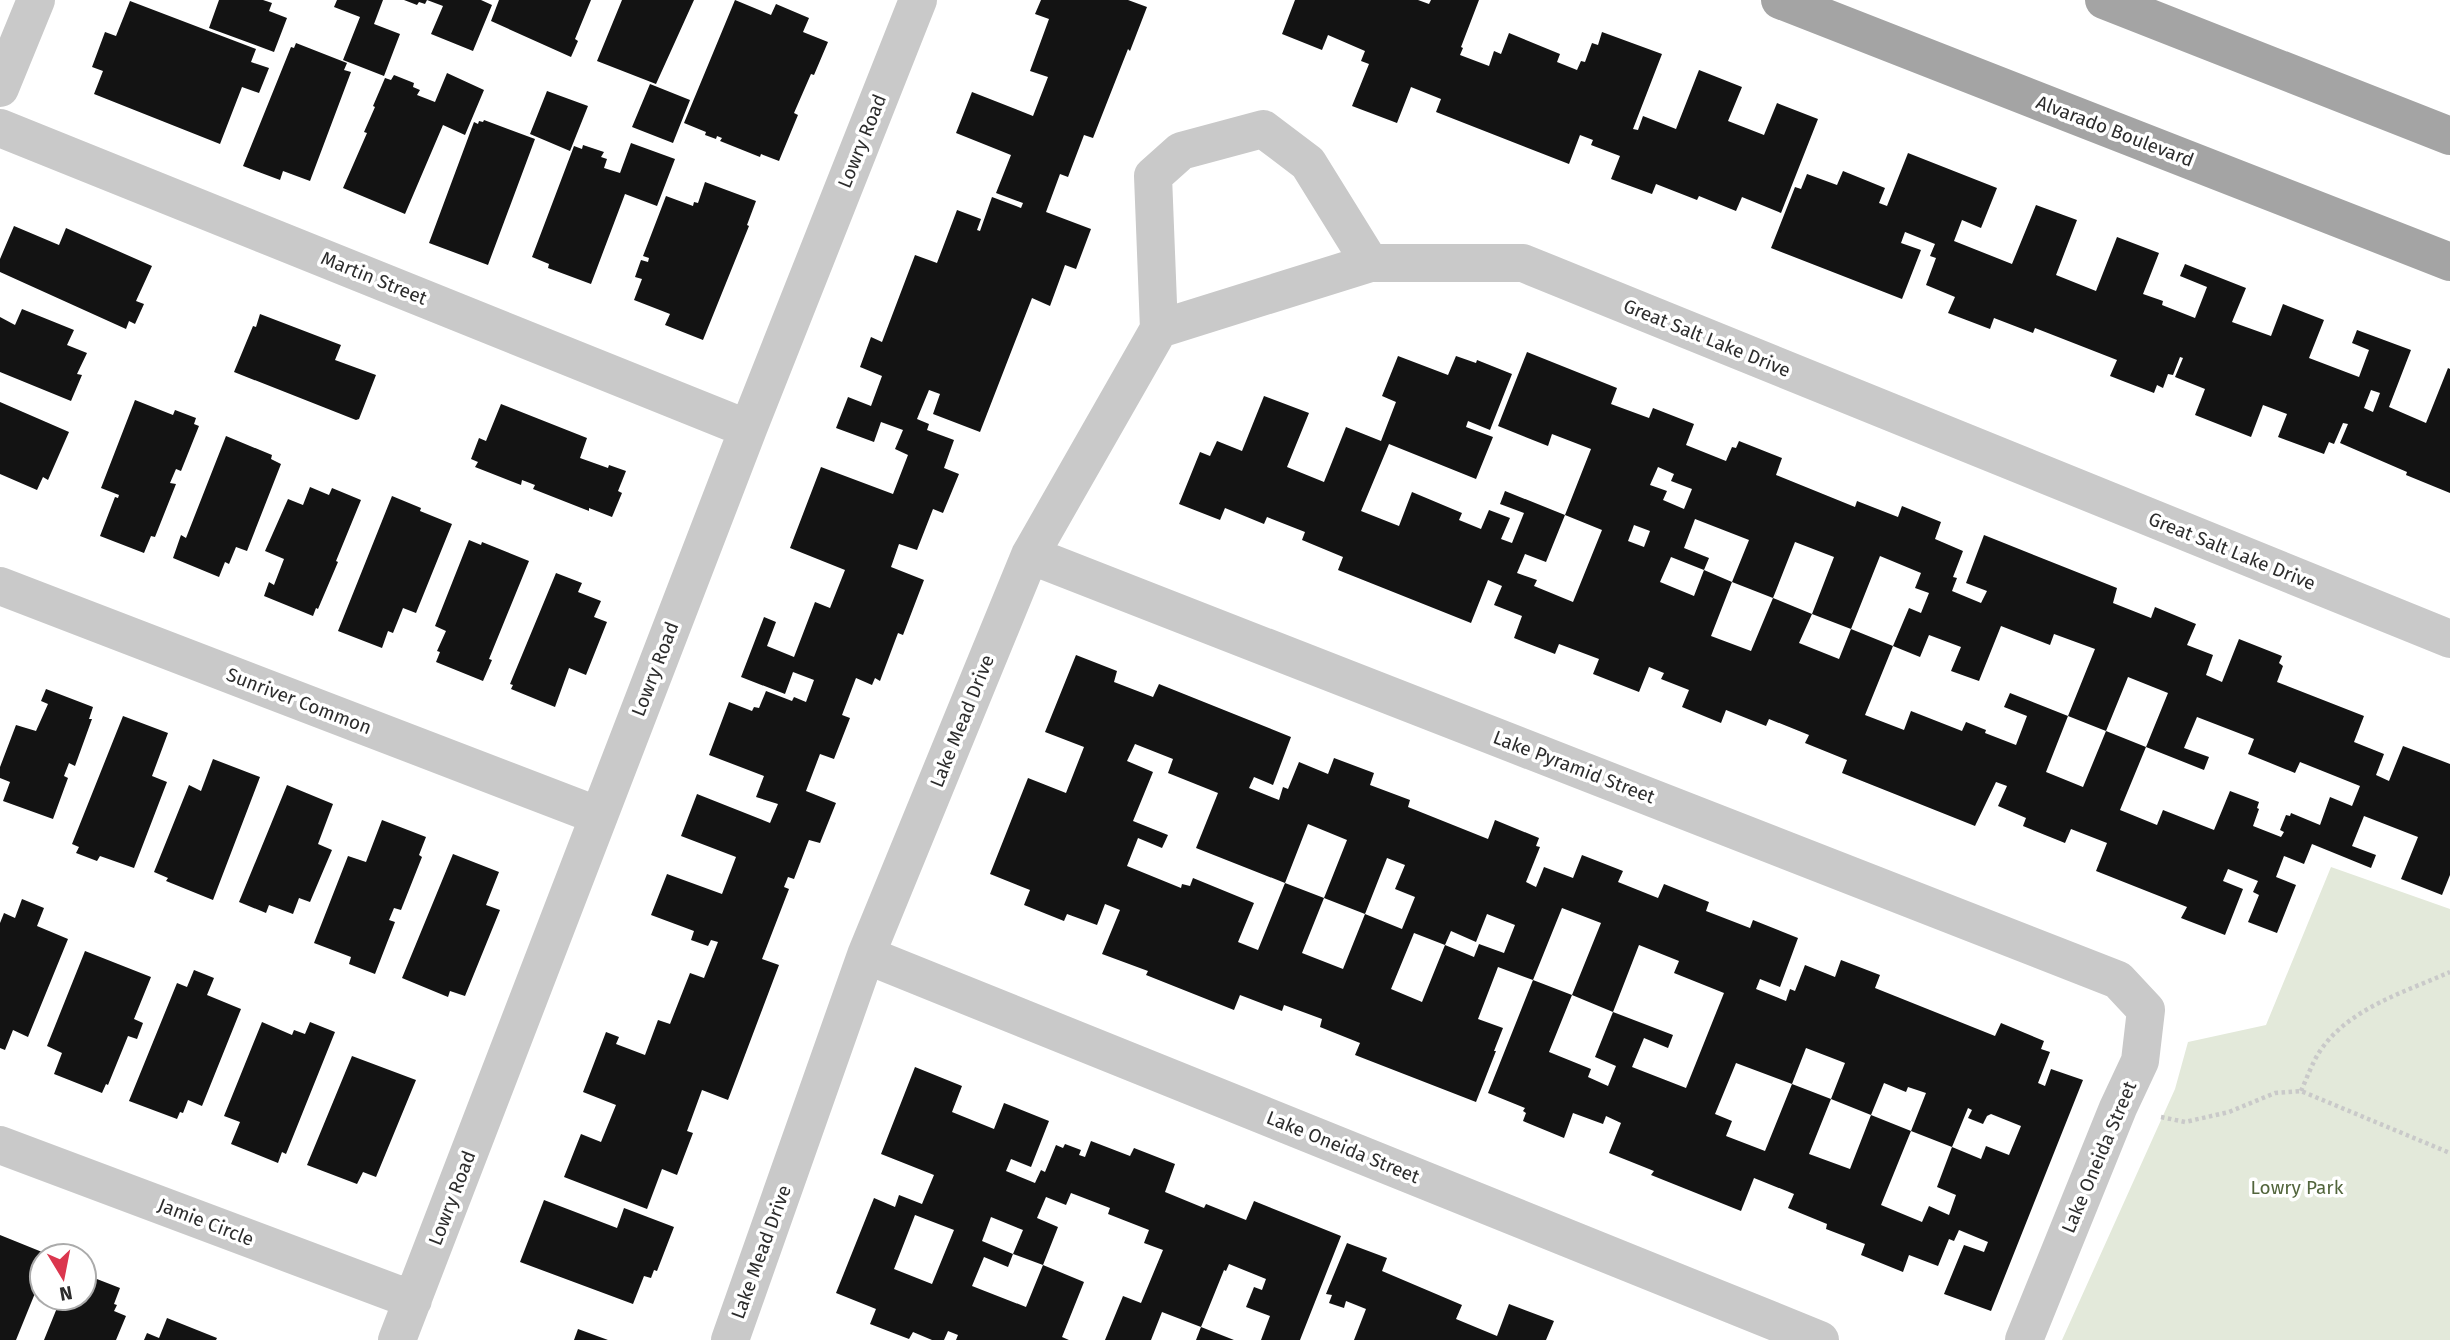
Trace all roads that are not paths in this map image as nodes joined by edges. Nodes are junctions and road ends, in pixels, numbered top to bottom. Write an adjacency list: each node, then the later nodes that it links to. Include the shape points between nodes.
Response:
1 (36, 0): 5 (street)
2 (918, 0): 11 (street, Lowry Road)
3 (1780, 0): 8 (main road, Alvarado Boulevard)
4 (2104, 0): 7 (main road)
5 (0, 88)
6 (0, 128): 11 (street, Martin Street)
7 (2450, 136)
8 (2450, 262)
9 (1370, 263): 10 (street); 10 (street, via 1308,163 1263,129 1181,151 1153,176); 14 (street, Great Salt Lake Drive, via 1523,263)
10 (1159, 329): 12 (street, Lake Mead Drive)
11 (748, 429): 15 (street, Lowry Road)
12 (1030, 555): 16 (street, Lake Mead Drive); 17 (street, Lake Pyramid Street)
13 (0, 586): 15 (street, Sunriver Common)
14 (2450, 639)
15 (599, 816): 19 (street, Lowry Road)
16 (866, 955): 21 (street, Lake Mead Drive); 22 (street, Lake Oneida Street)
17 (2118, 980): 23 (street, Lake Oneida Street, via 2146,1010 2140,1061)
18 (0, 1145): 19 (street, Jamie Circle)
19 (413, 1300): 20 (street, Lowry Road)
20 (397, 1340)
21 (730, 1340)
22 (1819, 1340)
23 (2024, 1340)

